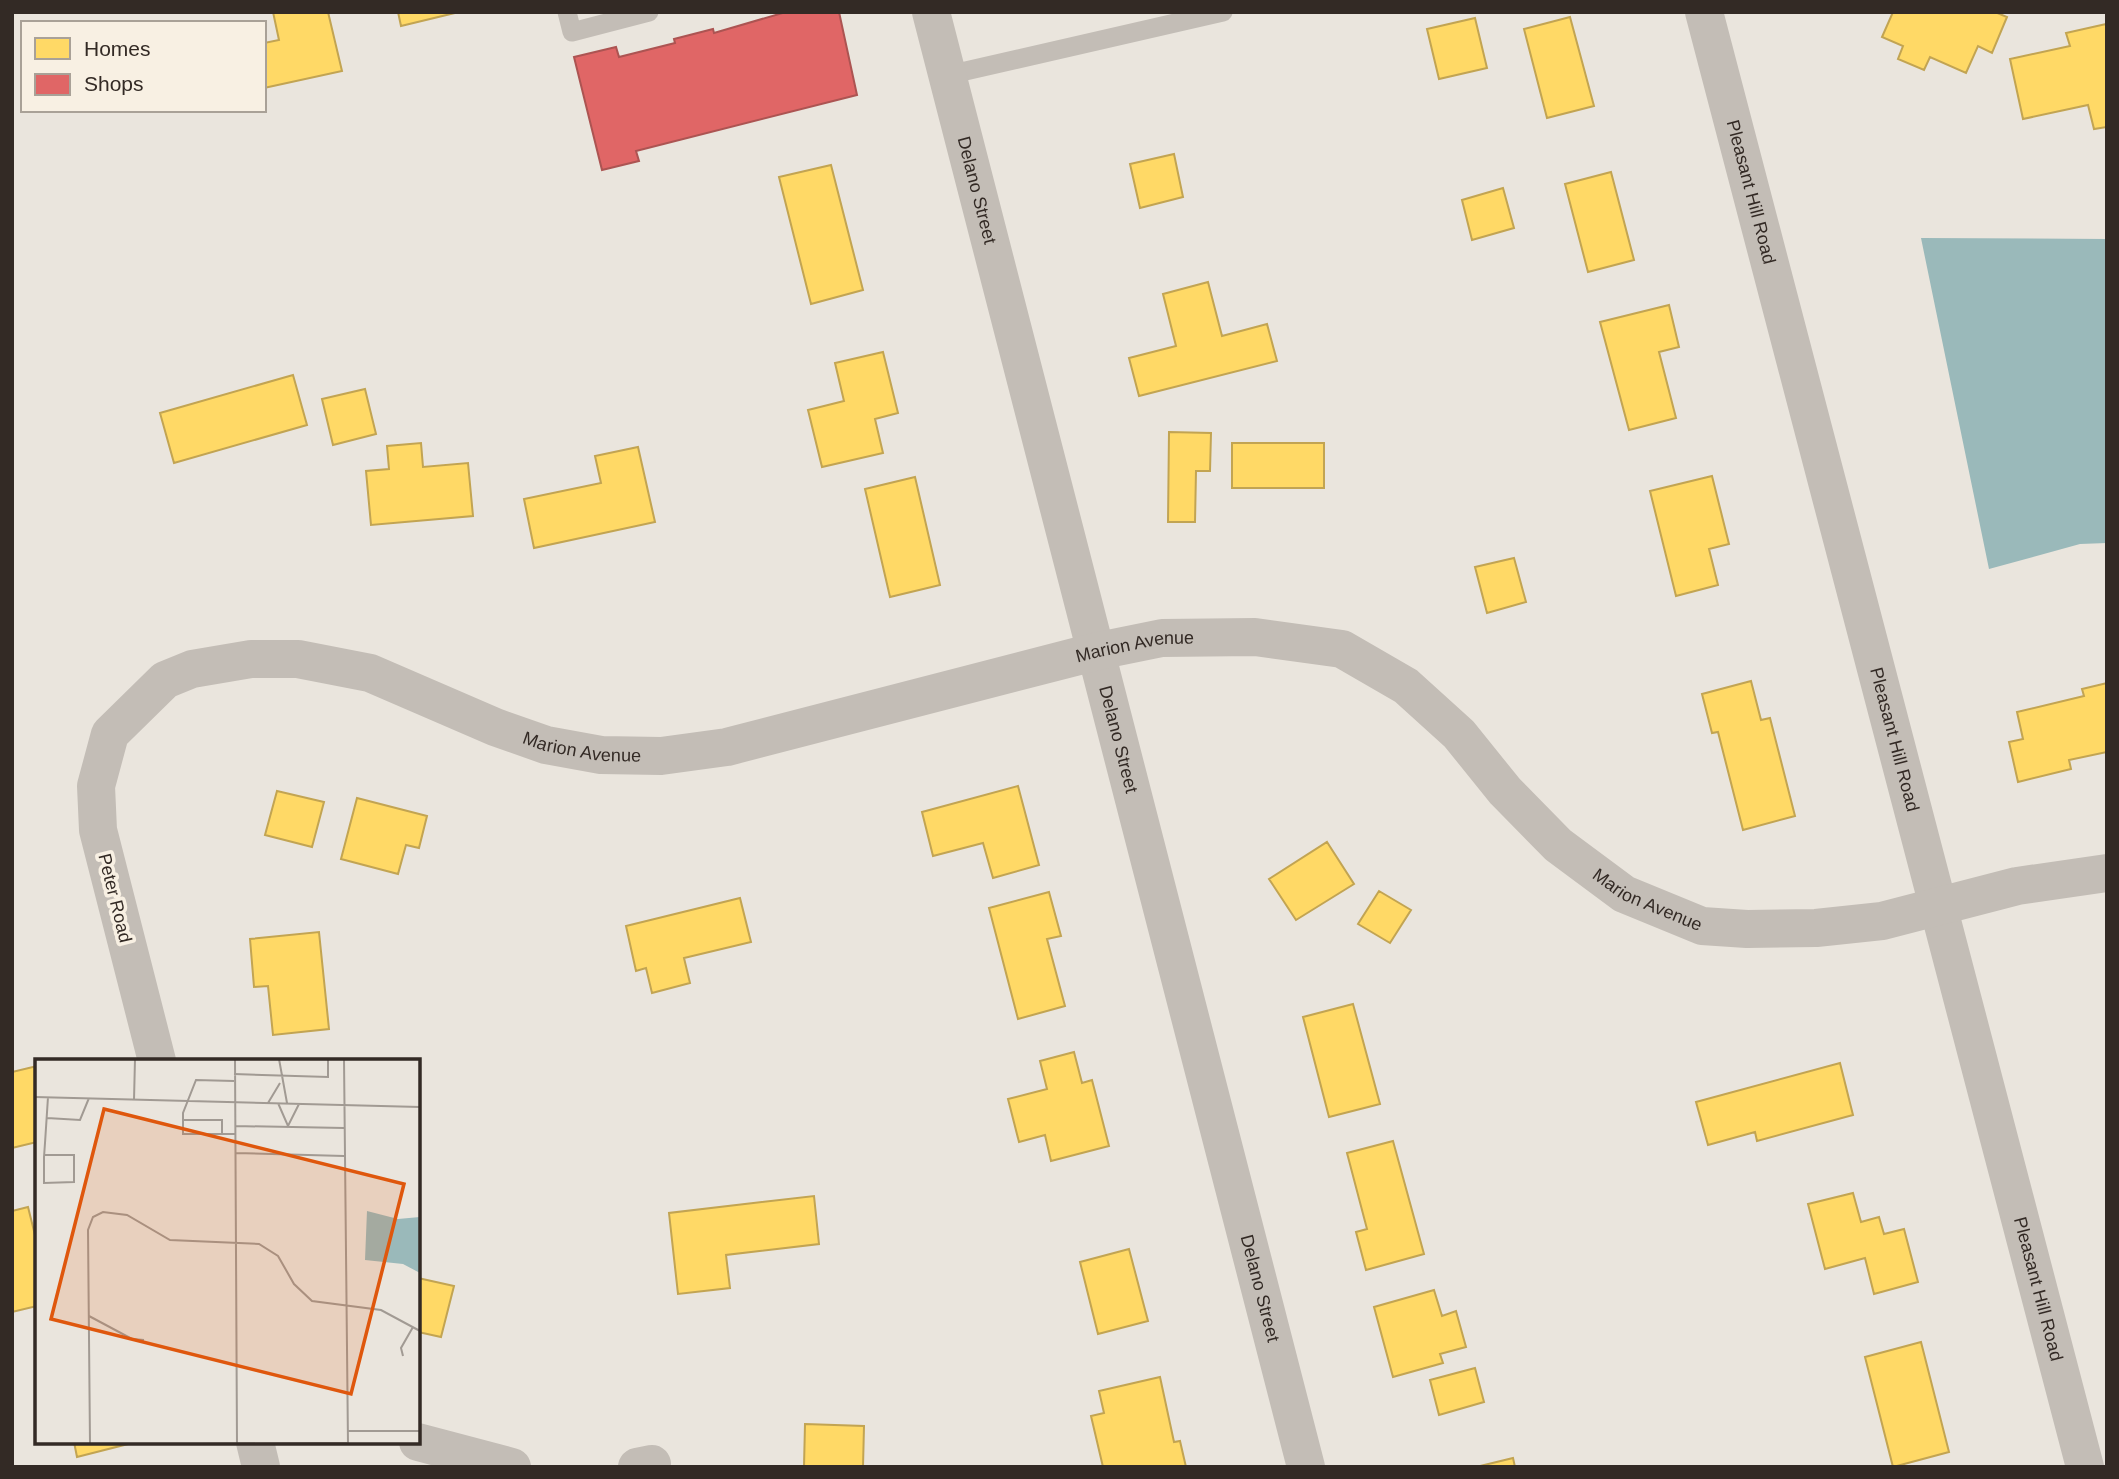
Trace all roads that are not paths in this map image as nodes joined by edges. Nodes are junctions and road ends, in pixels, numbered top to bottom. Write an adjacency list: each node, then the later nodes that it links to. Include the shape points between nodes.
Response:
1 (567, 12): 2 (lane, via 572,32)
2 (649, 12)
3 (931, 12): 6 (street, Delano Street)
4 (1223, 12): 6 (lane)
5 (1704, 12): 10 (street, Pleasant Hill Road)
6 (948, 75): 7 (street, Delano Street)
7 (1098, 651): 8 (street, Marion Avenue, via 727,747 661,756 601,755 546,745 370,673 298,659 251,659 192,669 165,680); 10 (street, Marion Avenue, via 1163,638 1255,637 1342,649 1406,686 1450,726 1558,845 1624,894 1702,926 1816,928 1882,922); 16 (street, Delano Street)
8 (110, 734): 11 (street, Peter Road, via 96,786 98,830)
9 (2107, 873): 10 (street, Marion Avenue, via 2028,884)
10 (1941, 908): 17 (street, Pleasant Hill Road)
11 (156, 1059)
12 (420, 1443): 15 (street)
13 (255, 1444): 14 (street)
14 (261, 1467)
15 (512, 1467)
16 (1307, 1467)
17 (2085, 1467)

